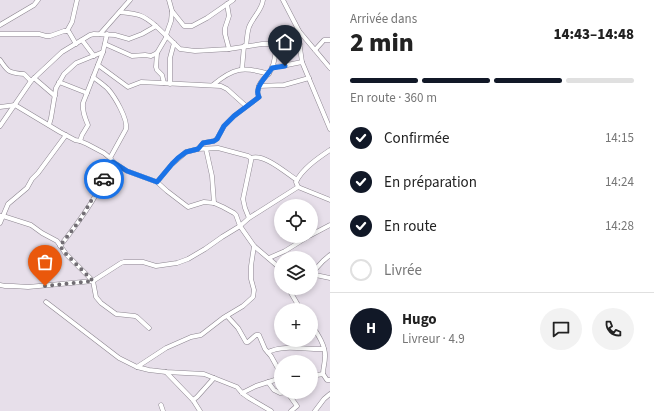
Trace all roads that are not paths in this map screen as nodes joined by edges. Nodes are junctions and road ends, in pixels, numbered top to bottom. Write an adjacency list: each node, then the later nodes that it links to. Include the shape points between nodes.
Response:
1 (38, 0): 11 (street, via 34,5)
2 (77, 0): 13 (street, via 72,22)
3 (130, 0): 10 (street)
4 (169, 0): 9 (street)
5 (233, 0): 8 (street)
6 (263, 0): 25 (street, via 248,28)
7 (283, 0): 14 (street)
8 (227, 4): 9 (street, via 190,26 184,26); 27 (street, via 229,16 225,34)
9 (172, 11): 18 (street)
10 (120, 12): 12 (street, via 139,14); 16 (street)
11 (0, 24)
12 (156, 26): 17 (street, via 129,39); 18 (street)
13 (66, 31): 15 (street, via 50,36); 22 (street)
14 (299, 31): 24 (street); 28 (street)
15 (0, 34)
16 (100, 34): 17 (street); 19 (street, via 90,35)
17 (107, 34): 23 (street)
18 (167, 35): 21 (street); 30 (street)
19 (82, 40): 22 (street); 31 (street)
20 (330, 40): 28 (street, via 324,40)
21 (174, 42): 27 (street, via 180,48 195,51); 44 (street, via 170,58)
22 (76, 44): 41 (street, via 62,52)
23 (105, 44): 29 (street); 30 (street, via 132,56 151,56)
24 (300, 44): 26 (street); 33 (street)
25 (245, 46): 26 (street); 27 (street); 37 (street)
26 (277, 46): 35 (street)
27 (229, 49)
28 (315, 50): 36 (street)
29 (103, 52): 31 (street); 34 (street)
30 (157, 53): 43 (street, via 156,67)
31 (94, 56): 42 (street, via 76,63)
32 (0, 60): 41 (street, via 6,69 24,74)
33 (302, 62): 35 (street); 40 (street)
34 (98, 65): 39 (street); 43 (street, via 128,87 141,82)
35 (272, 68): 38 (street)
36 (330, 68)
37 (242, 69): 38 (street); 45 (street, via 222,77)
38 (269, 74): 46 (street)
39 (94, 77): 47 (street); 61 (street, via 112,94 127,126)
40 (309, 78): 46 (street, via 284,85); 54 (street)
41 (32, 80): 48 (street); 49 (street)
42 (58, 82): 47 (street); 48 (street)
43 (164, 83): 44 (street)
44 (170, 84): 45 (street)
45 (213, 86): 50 (street, via 227,89)
46 (259, 86): 50 (street, via 259,97)
47 (87, 93): 56 (street, via 82,107 88,125)
48 (55, 96): 52 (street)
49 (15, 105): 51 (street); 52 (street); 53 (street)
50 (246, 106): 57 (street, via 224,126 217,139 203,143)
51 (0, 107)
52 (48, 125): 55 (street)
53 (0, 126)
54 (330, 130)
55 (66, 135): 56 (street); 67 (street, via 27,188 8,204)
56 (80, 141): 61 (street, via 104,153)
57 (198, 149): 58 (street); 63 (street, via 186,152)
58 (206, 149): 60 (street, via 218,148); 66 (street)
59 (330, 150): 62 (street, via 315,160)
60 (251, 158): 62 (street, via 263,158); 68 (street, via 243,199)
61 (111, 160): 63 (street, via 127,171); 74 (street, via 103,182)
62 (297, 180): 64 (street)
63 (157, 182): 66 (street, via 188,207 204,202)
64 (298, 187): 65 (street); 68 (street)
65 (330, 200)
66 (214, 203): 71 (street, via 234,213)
67 (2, 216): 69 (street); 74 (street, via 31,225 57,241)
68 (249, 218): 71 (street)
69 (0, 223)
70 (330, 225): 72 (street)
71 (240, 226): 75 (street); 82 (street, via 188,259 156,266 143,262 124,262)
72 (318, 231)
73 (298, 243): 77 (street)
74 (60, 246): 82 (street)
75 (254, 246): 77 (street); 85 (street, via 251,266 253,297)
76 (330, 255): 79 (street)
77 (269, 258): 78 (street)
78 (274, 263)
79 (318, 266)
80 (318, 275): 81 (street)
81 (330, 278)
82 (93, 281): 83 (street, via 28,287); 86 (street, via 96,296 101,304 116,314 135,316)
83 (0, 284)
84 (46, 302): 91 (street, via 119,358)
85 (226, 316): 89 (street, via 238,328 246,342 258,335); 91 (street, via 201,335 166,348)
86 (149, 328)
87 (318, 334): 88 (street)
88 (324, 349): 89 (street, via 289,348); 93 (street, via 326,356)
89 (268, 352): 90 (street)
90 (274, 361)
91 (137, 367): 92 (street)
92 (166, 372): 95 (street, via 204,374); 101 (street)
93 (323, 374): 94 (street); 97 (street)
94 (318, 375)
95 (214, 378): 99 (street, via 236,387); 101 (street)
96 (274, 380): 98 (street)
97 (330, 380)
98 (268, 382): 99 (street); 106 (street, via 274,390 280,393 287,392 297,406)
99 (242, 393): 105 (street)
100 (330, 394): 107 (street)
101 (193, 400): 104 (street)
102 (161, 405): 103 (street)
103 (163, 411)
104 (200, 411)
105 (271, 411)
106 (292, 411)
107 (315, 411)

